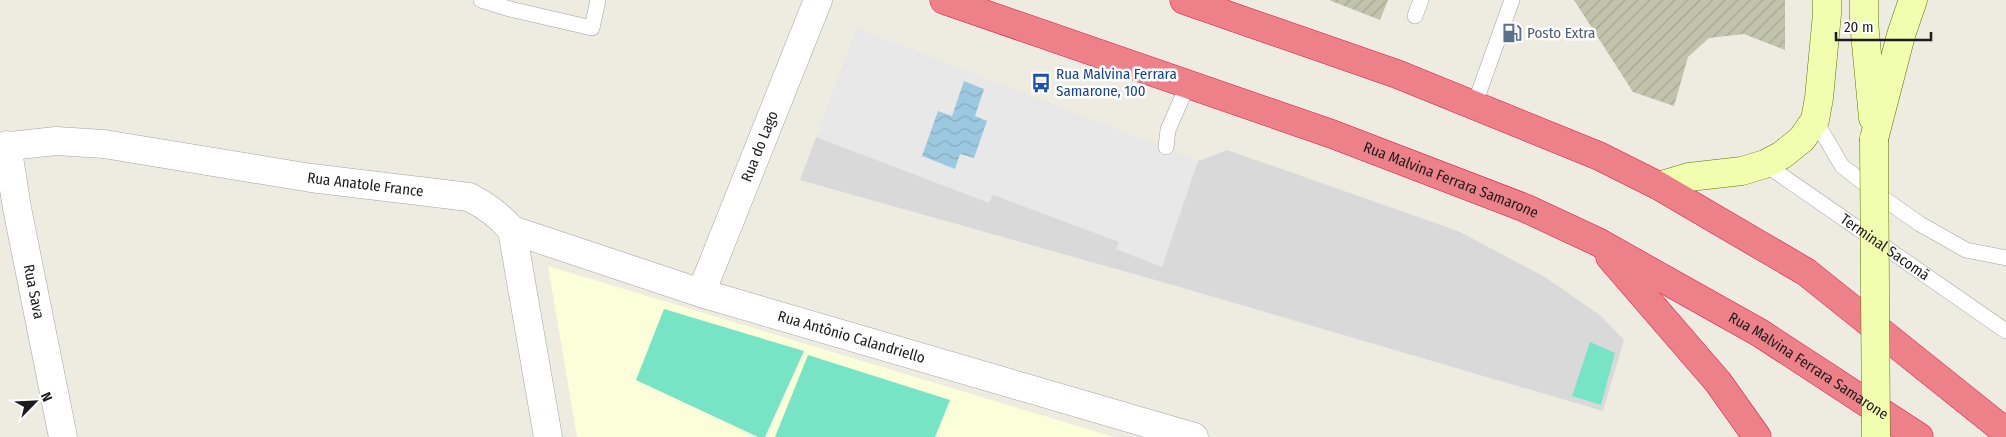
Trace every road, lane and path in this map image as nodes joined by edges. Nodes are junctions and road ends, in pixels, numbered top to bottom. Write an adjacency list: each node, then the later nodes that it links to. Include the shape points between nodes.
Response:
1 (481, 0): 2 (lane, via 592,28)
2 (598, 0)
3 (818, 0): 23 (street, Rua do Lago)
4 (944, 0): 12 (highway, Rua Malvina Ferrara Samarone)
5 (1184, 0): 13 (highway, via 1397,74)
6 (1421, 0): 11 (lane)
7 (1512, 0): 13 (lane)
8 (1827, 0): 14 (main road)
9 (1864, 0): 15 (main road)
10 (1913, 0): 15 (main road)
11 (1415, 16)
12 (1188, 84): 17 (lane, via 1168,130); 21 (highway, Rua Malvina Ferrara Samarone, via 1429,170 1525,208)
13 (1474, 106): 19 (highway, via 1599,156)
14 (1815, 120): 18 (main road, via 1802,139); 22 (lane, via 1842,166 1920,224 1966,250)
15 (1874, 139): 24 (main road, bridge)
16 (3, 146): 20 (street, Rua Anatole France, via 56,141 104,144 311,178 469,197 487,206); 28 (street, Rua Sava)
17 (1166, 147)
18 (1764, 164): 19 (main road, via 1742,171 1689,177); 25 (lane, Terminal Sacomã)
19 (1659, 186): 24 (highway, via 1806,272)
20 (512, 230): 23 (street, Rua Antônio Calandriello); 29 (street)
21 (1598, 242): 27 (highway, Rua Malvina Ferrara Samarone, via 1760,333); 31 (highway, via 1718,382)
22 (2006, 258)
23 (701, 293): 30 (street, Rua Antônio Calandriello)
24 (1875, 328): 26 (highway); 32 (main road, bridge)
25 (2006, 331)
26 (2006, 432)
27 (1917, 436)
28 (63, 437)
29 (548, 437)
30 (1194, 437)
31 (1757, 437)
32 (1876, 437)

